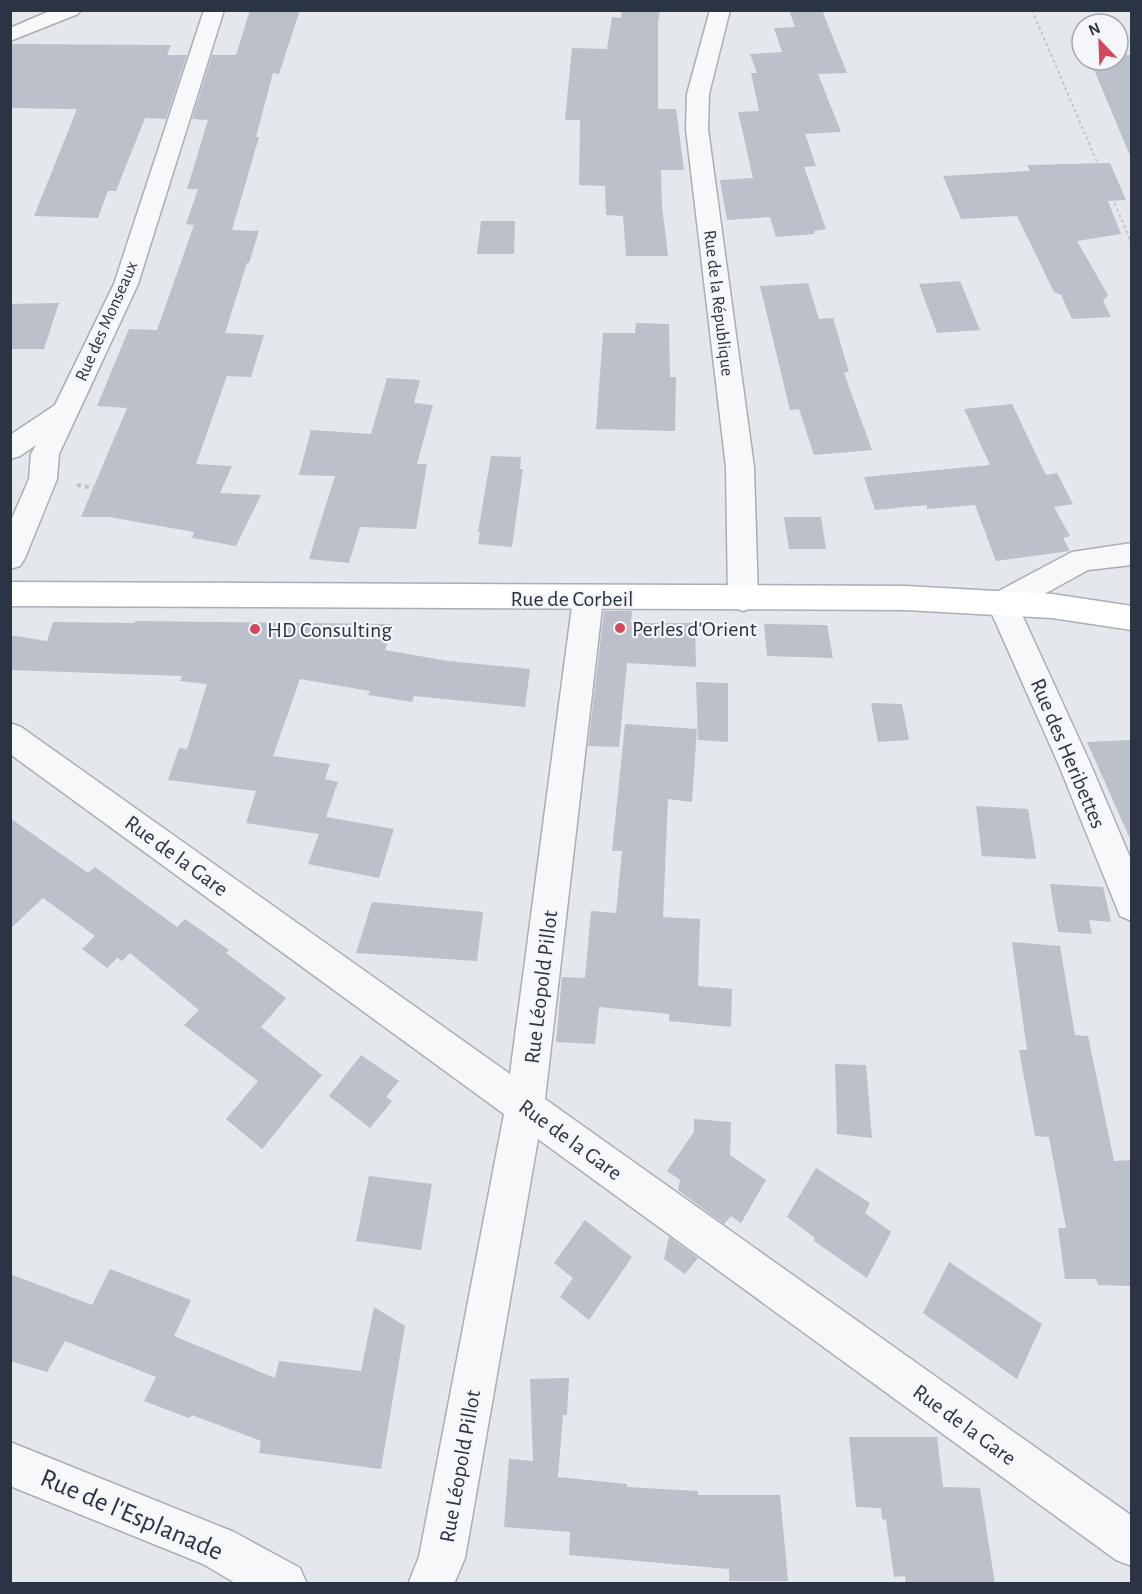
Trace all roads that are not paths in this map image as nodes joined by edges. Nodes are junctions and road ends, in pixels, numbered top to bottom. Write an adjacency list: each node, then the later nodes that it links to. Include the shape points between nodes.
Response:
1 (71, 10): 4 (street)
2 (214, 10): 5 (street, Rue des Monseaux, via 126,284)
3 (720, 10): 11 (street, Rue de la République, via 698,94 697,129 740,467)
4 (10, 35)
5 (66, 411): 6 (street); 8 (street, Rue des Monseaux, via 45,454 44,479)
6 (10, 449)
7 (1131, 554): 12 (street, via 1082,560)
8 (10, 558)
9 (10, 594): 10 (main road, Rue de Corbeil)
10 (588, 599): 11 (main road, Rue de Corbeil); 16 (street, Rue Léopold Pillot)
11 (743, 599): 12 (main road, Rue de Corbeil, via 906,598)
12 (1002, 603): 13 (main road, Rue de Corbeil); 15 (street, Rue des Heribettes, via 1074,763)
13 (1131, 618)
14 (10, 736): 16 (street, Rue de la Gare)
15 (1131, 905)
16 (525, 1106): 18 (street, Rue de la Gare); 20 (street, Rue Léopold Pillot, via 442,1558)
17 (10, 1464): 19 (street, Rue de l'Esplanade, via 218,1548)
18 (1131, 1544)
19 (284, 1584)
20 (431, 1584)

